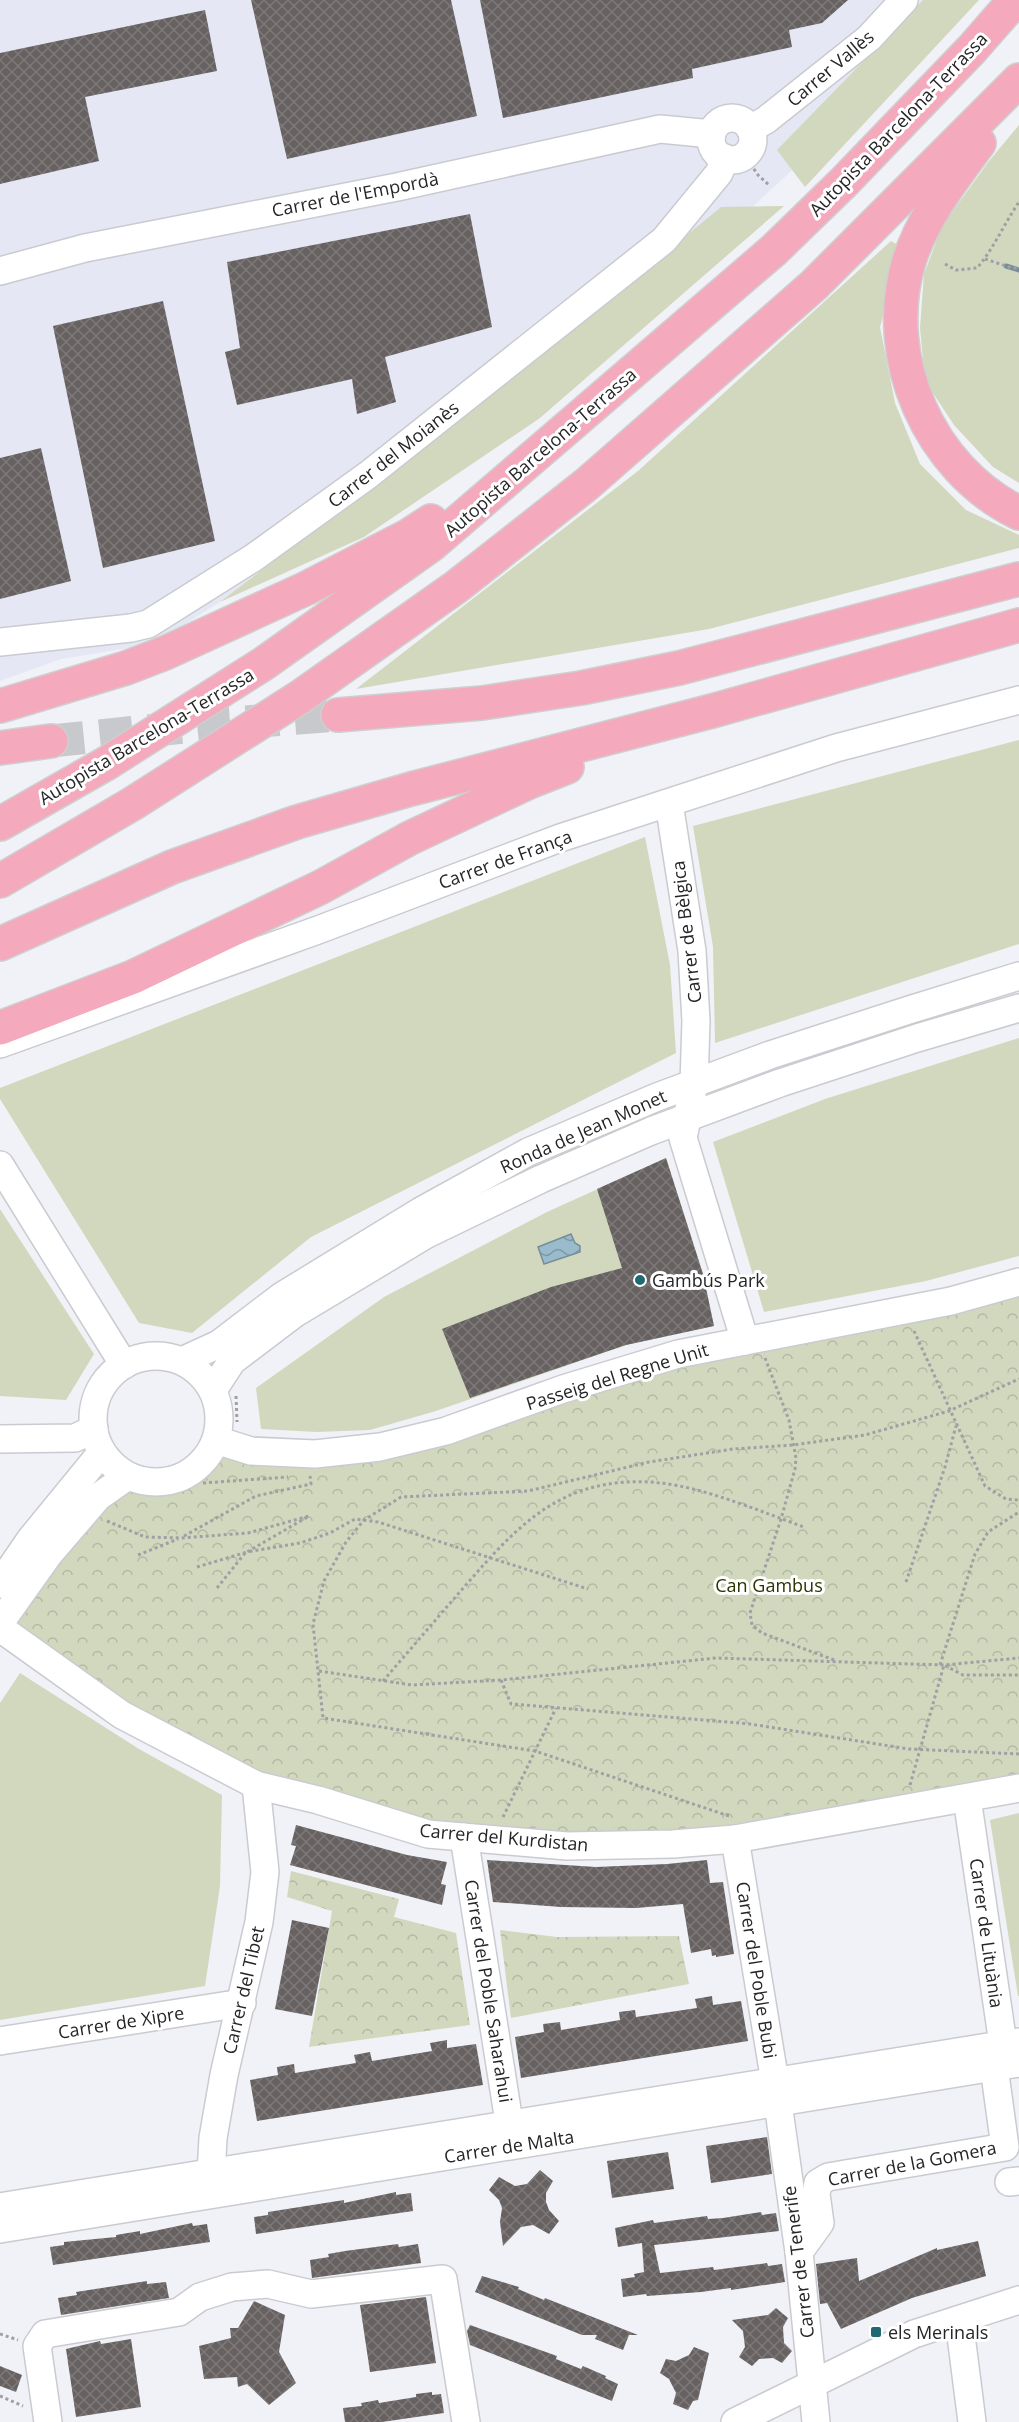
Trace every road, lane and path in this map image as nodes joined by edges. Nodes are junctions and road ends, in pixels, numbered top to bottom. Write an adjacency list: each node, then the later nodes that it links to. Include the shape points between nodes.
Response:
1 (904, 0): 5 (street, Carrer Vallès, via 869,38)
2 (1015, 0): 14 (highway, Autopista Barcelona-Terrassa, via 852,174 774,250)
3 (1019, 80): 27 (highway, via 813,285 578,491 456,587 300,697 132,804)
4 (1019, 87): 15 (highway, via 938,200 909,261 901,298 908,374 928,428 971,482)
5 (750, 129): 6 (street, via 741,120 729,118); 7 (street, via 752,145)
6 (711, 134): 7 (street, via 715,151); 13 (street, Carrer de l'Empordà, via 660,129 386,189 85,248)
7 (735, 157): 8 (path); 18 (street, Carrer del Moianès, via 664,240 368,475 253,558 148,624)
8 (769, 185)
9 (1019, 202): 10 (path)
10 (985, 259): 11 (path, via 977,268 956,270); 12 (path)
11 (945, 264)
12 (1019, 268)
13 (0, 271)
14 (554, 441): 20 (highway, via 408,536 307,588 126,668); 26 (highway, Autopista Barcelona-Terrassa, via 431,545 263,664 107,763)
15 (1019, 513)
16 (1019, 579): 22 (highway, via 624,680 482,703)
17 (1019, 625): 21 (highway)
18 (0, 642)
19 (1019, 700): 25 (street, Carrer de França, via 836,748)
20 (0, 706)
21 (712, 711): 28 (highway, via 297,822 171,867); 31 (highway, via 529,782 133,977)
22 (338, 715)
23 (51, 741): 24 (highway)
24 (0, 748)
25 (669, 803): 32 (street, Carrer de França, via 560,838); 33 (street, Carrer de Bèlgica, via 692,951)
26 (0, 824)
27 (0, 881)
28 (0, 944)
29 (1019, 976): 33 (street, Ronda de Jean Monet)
30 (1019, 1008): 34 (street, Ronda de Jean Monet, via 801,1076)
31 (0, 1028)
32 (0, 1044)
33 (694, 1083): 34 (street, Carrer de Bèlgica); 39 (street, Ronda de Jean Monet, via 528,1152 421,1211 282,1296 219,1344)
34 (688, 1118): 38 (street, Carrer de Bèlgica, via 683,1138); 42 (street, Ronda de Jean Monet, via 541,1179 426,1234 294,1314 232,1361)
35 (0, 1165): 40 (street)
36 (1019, 1282): 38 (street, Passeig del Regne Unit)
37 (912, 1326): 43 (path)
38 (753, 1346): 45 (street, Passeig del Regne Unit, via 678,1354 563,1389 446,1431 380,1447 315,1454 251,1451); 48 (path, via 789,1420)
39 (182, 1361): 40 (street, via 163,1356 143,1357); 42 (street)
40 (124, 1365): 47 (street, via 109,1376 99,1392 93,1410)
41 (1019, 1379): 43 (path)
42 (225, 1390): 45 (path); 45 (street, via 220,1415)
43 (950, 1411): 44 (path); 48 (path, via 865,1435)
44 (956, 1425): 53 (path, via 985,1486 1006,1498); 64 (path)
45 (227, 1432): 49 (street, via 189,1474 168,1482)
46 (0, 1439): 47 (street)
47 (98, 1441): 49 (street, via 114,1466); 65 (street)
48 (793, 1445): 56 (path, via 795,1469); 57 (path, via 733,1449 649,1462 528,1491 402,1497)
49 (128, 1476): 68 (street, via 98,1497 49,1554)
50 (310, 1476): 59 (path, via 311,1484 256,1496)
51 (298, 1477): 52 (path)
52 (203, 1483)
53 (1019, 1500)
54 (1019, 1512): 71 (path, via 988,1532 975,1554)
55 (99, 1517): 59 (path, via 145,1538)
56 (781, 1519): 58 (path); 62 (path, via 661,1483 601,1485 562,1499 536,1516); 70 (path, via 750,1613 752,1624 762,1633)
57 (364, 1520): 60 (path, via 355,1519 300,1543); 62 (path); 72 (path, via 324,1581 313,1624)
58 (804, 1527)
59 (181, 1538): 60 (path, via 248,1533 309,1516); 61 (path)
60 (247, 1552): 63 (path); 66 (path)
61 (138, 1555)
62 (491, 1557): 67 (path); 75 (path)
63 (196, 1568)
64 (906, 1582)
65 (0, 1584)
66 (217, 1588)
67 (588, 1589)
68 (0, 1626): 80 (street, Carrer del Kurdistan, via 122,1715)
69 (1019, 1658): 71 (path)
70 (836, 1661): 71 (path); 74 (path, via 716,1658)
71 (942, 1665): 73 (path, via 963,1675); 77 (path)
72 (318, 1670): 75 (path); 78 (path, via 323,1718)
73 (1019, 1675)
74 (501, 1680): 75 (path, via 412,1685); 76 (path, via 511,1704)
75 (383, 1681)
76 (556, 1708): 77 (path, via 750,1724); 78 (path)
77 (920, 1750): 79 (path); 82 (path)
78 (535, 1751): 84 (path); 85 (path)
79 (1019, 1754)
80 (256, 1785): 86 (street, Carrer del Kurdistan, via 428,1834); 87 (street, Carrer del Tibet, via 265,1872)
81 (1019, 1788): 83 (street, Carrer del Kurdistan)
82 (908, 1792)
83 (967, 1798): 85 (street, Carrer del Kurdistan); 89 (street, Carrer de Lituània)
84 (502, 1821)
85 (735, 1828): 86 (street, Carrer del Kurdistan, via 673,1844 567,1846); 90 (street, Carrer del Poble Bubi)
86 (464, 1837): 91 (street, Carrer del Poble Saharahui)
87 (242, 2003): 88 (street, Carrer de Xipre); 92 (street, Carrer del Tibet, via 213,2138)
88 (0, 2042)
89 (1009, 2054): 90 (street, Carrer de Malta); 95 (street, Carrer de la Gomera, via 1005,2147 828,2177 818,2183 816,2194 820,2223)
90 (777, 2092): 91 (street, Carrer de Malta); 95 (street, Carrer de Tenerife)
91 (511, 2134): 92 (street, Carrer de Malta)
92 (213, 2184): 93 (street, Carrer de Malta); 94 (street, Carrer de Malta)
93 (0, 2207)
94 (0, 2229)
95 (799, 2252): 98 (street, Carrer de Tenerife)
96 (1019, 2300): 97 (street)
97 (959, 2319): 98 (street, via 914,2334); 103 (street)
98 (811, 2384): 101 (street); 102 (street, Carrer de Tenerife)
99 (48, 2422): 100 (street, via 37,2346 45,2334 179,2312 200,2296 232,2287 268,2284 311,2294 442,2279)
100 (466, 2422)
101 (735, 2422)
102 (816, 2422)
103 (972, 2422)

